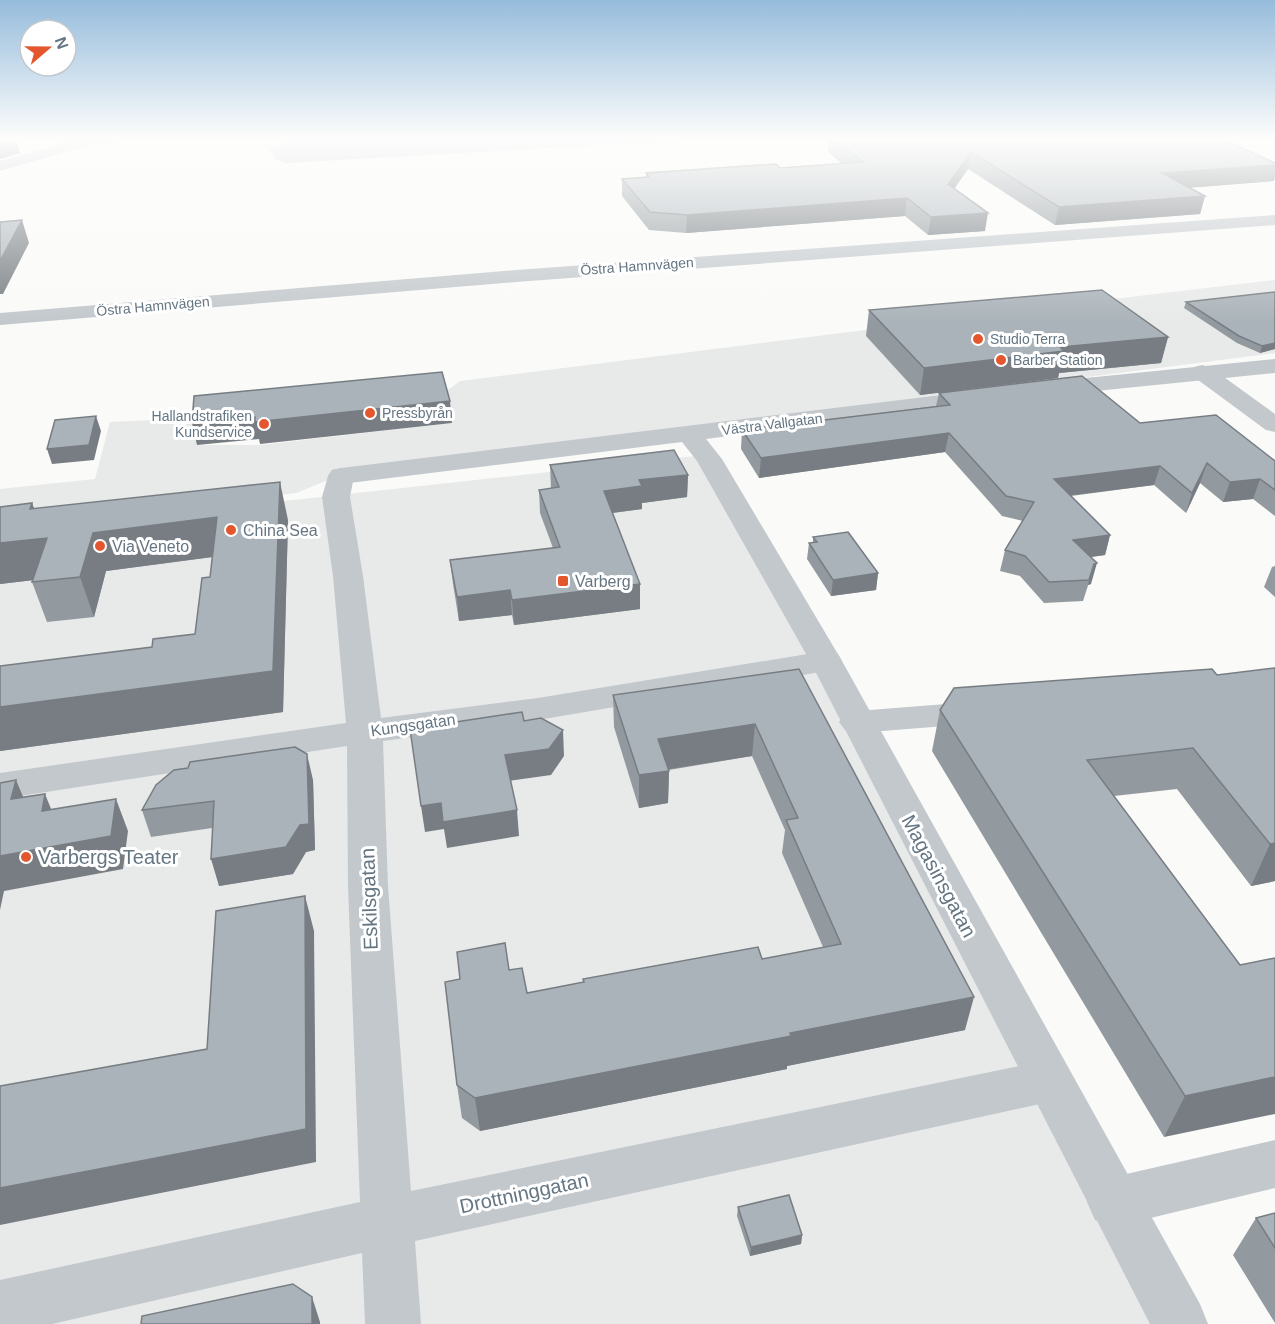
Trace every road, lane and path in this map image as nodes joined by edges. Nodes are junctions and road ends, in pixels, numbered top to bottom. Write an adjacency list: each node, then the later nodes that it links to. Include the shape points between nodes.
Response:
1 (1275, 220): 2 (street, Östra Hamnvägen)
2 (0, 319)
3 (1275, 366): 4 (street, Västra Vallgatan)
4 (1202, 372): 5 (street); 6 (street, Västra Vallgatan)
5 (1275, 425)
6 (689, 434): 7 (street, Västra Vallgatan); 8 (street, Magasinsgatan, via 709,459)
7 (341, 476): 11 (street, Eskilsgatan, via 336,496)
8 (826, 661): 10 (street, Magasinsgatan); 11 (street, Kungsgatan, via 538,709)
9 (1009, 710): 10 (street)
10 (857, 722): 13 (street, Magasinsgatan)
11 (365, 732): 12 (street, Kungsgatan); 16 (street, Eskilsgatan, via 368,886)
12 (0, 786)
13 (1049, 1081): 15 (street, Magasinsgatan); 16 (street, Drottninggatan)
14 (1275, 1164): 15 (street)
15 (1113, 1202): 19 (street, Magasinsgatan)
16 (386, 1222): 17 (street, Drottninggatan); 18 (street, Eskilsgatan)
17 (0, 1308)
18 (393, 1324)
19 (1180, 1324)

